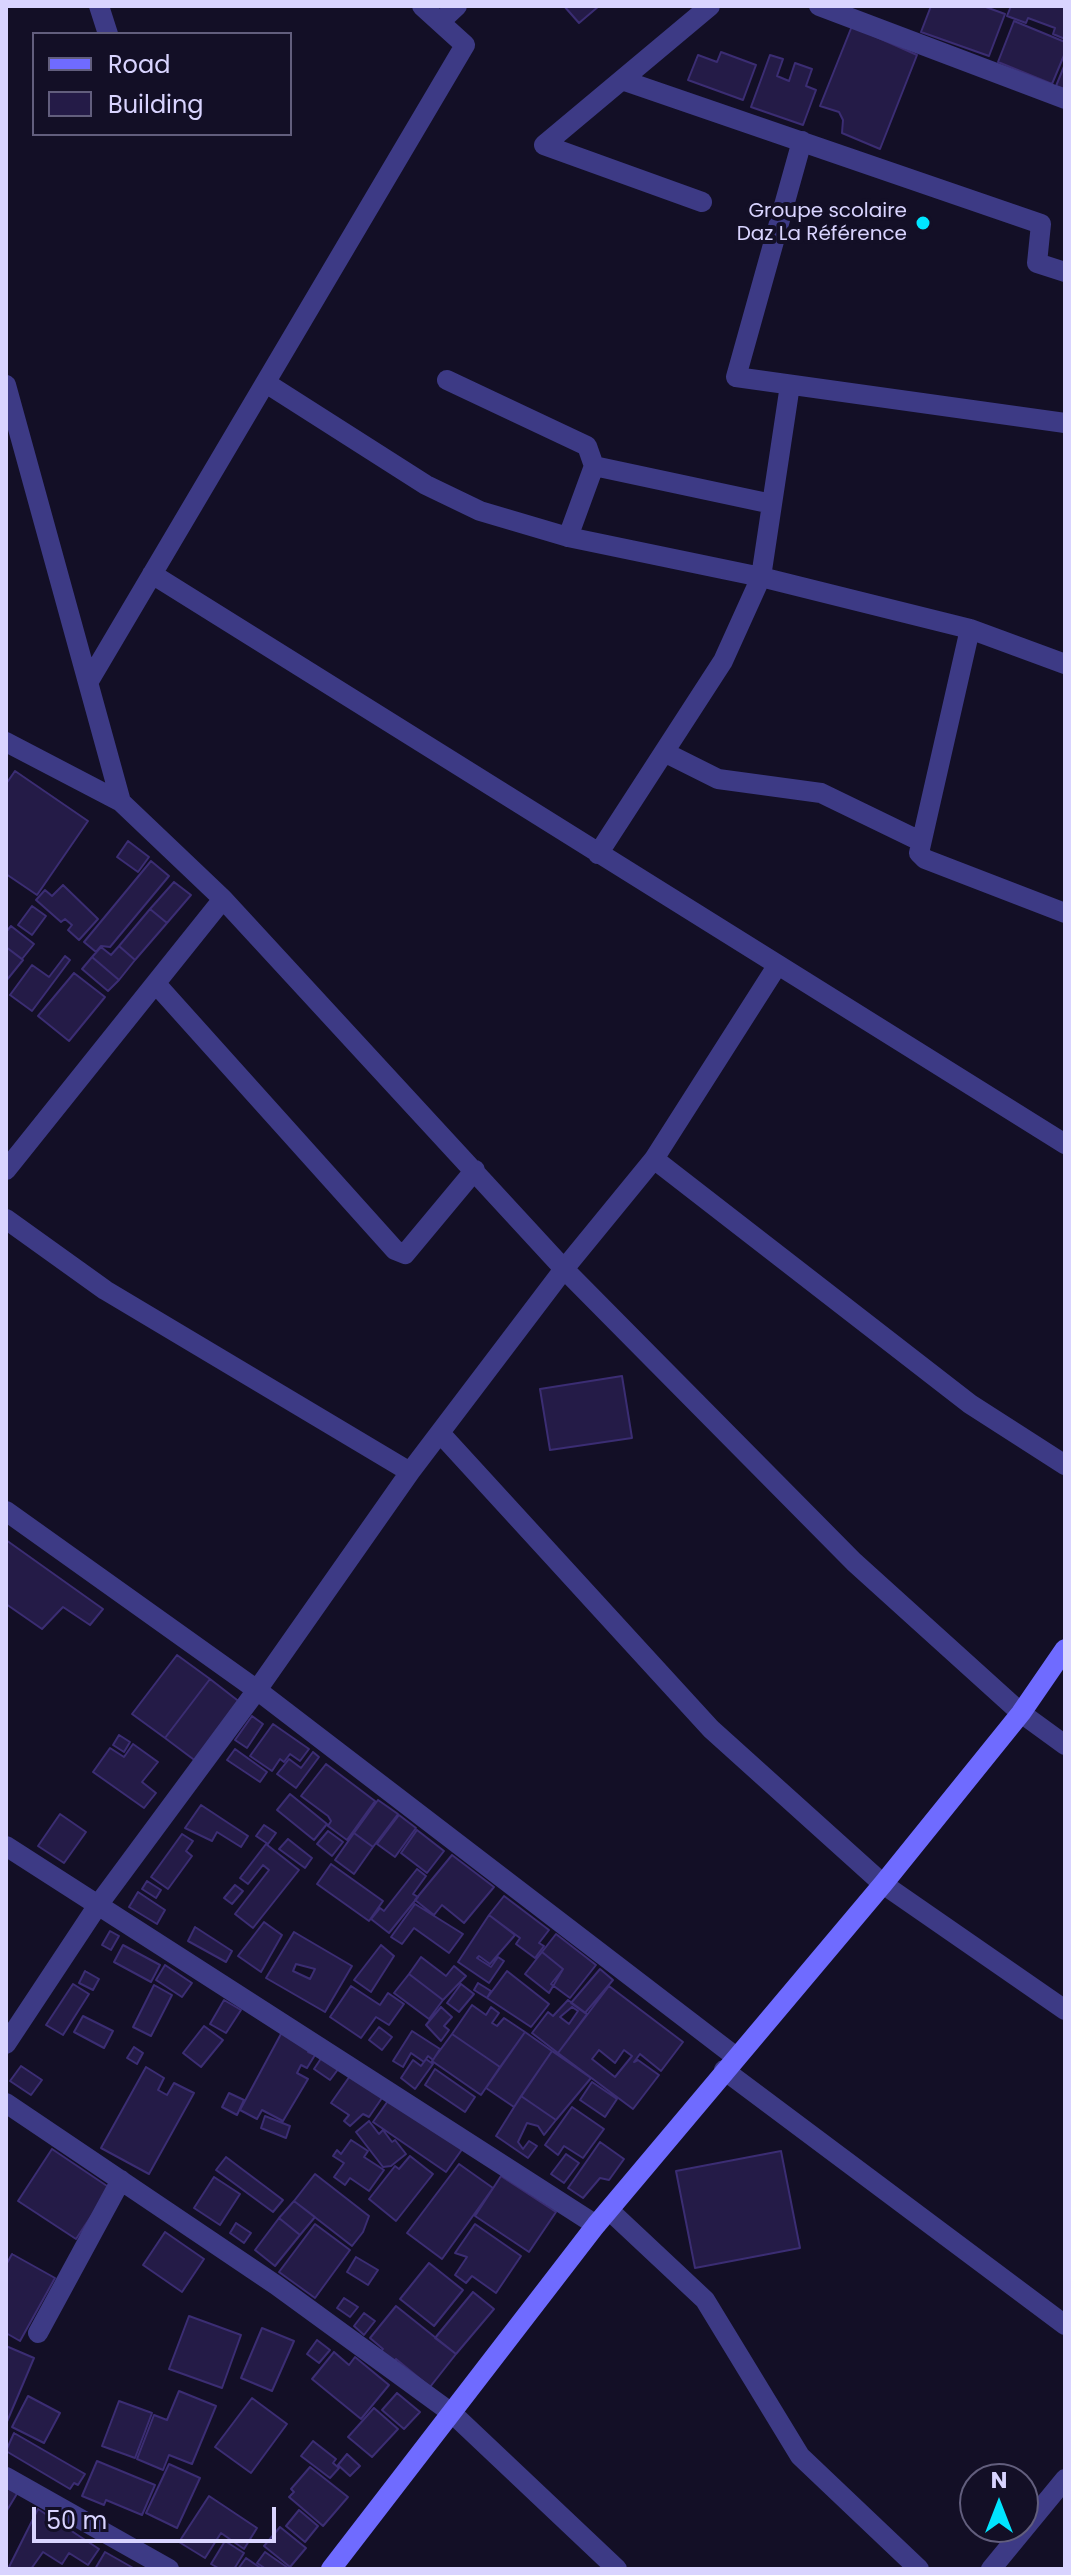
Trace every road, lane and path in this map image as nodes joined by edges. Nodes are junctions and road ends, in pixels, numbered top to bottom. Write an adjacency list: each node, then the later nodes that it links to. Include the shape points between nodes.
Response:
1 (99, 6): 7 (street)
2 (422, 6): 6 (street)
3 (457, 6): 6 (street)
4 (819, 6): 9 (street)
5 (700, 9): 8 (street)
6 (440, 22): 14 (street, via 465,45)
7 (107, 32)
8 (622, 80): 10 (street); 11 (street, via 544,145)
9 (1065, 99)
10 (802, 141): 12 (street, via 1041,224 1037,263); 16 (street, via 736,377)
11 (702, 202)
12 (1065, 272)
13 (447, 380): 18 (street, via 587,446)
14 (266, 383): 20 (street, via 426,485 480,511); 21 (street)
15 (6, 385): 25 (street)
16 (790, 385): 17 (street); 19 (street)
17 (1065, 423)
18 (594, 466): 19 (street); 20 (street)
19 (772, 504): 22 (street)
20 (568, 537): 22 (street)
21 (152, 574): 25 (street); 30 (street)
22 (761, 577): 23 (street); 27 (street, via 723,661)
23 (970, 629): 24 (street); 29 (street)
24 (1065, 664)
25 (89, 681): 28 (street)
26 (6, 742): 28 (street)
27 (664, 752): 29 (street, via 718,779 821,793); 30 (street)
28 (121, 802): 31 (street)
29 (920, 841): 32 (street, via 919,853 925,859)
30 (598, 854): 33 (street)
31 (223, 899): 34 (street); 38 (street)
32 (1065, 913)
33 (777, 966): 35 (street); 36 (street)
34 (157, 985): 37 (street); 38 (street, via 395,1250 405,1254)
35 (1065, 1144)
36 (654, 1159): 40 (street); 42 (street, via 970,1404)
37 (6, 1170)
38 (475, 1170): 40 (street)
39 (6, 1219): 43 (street, via 105,1290)
40 (564, 1269): 41 (street); 47 (street, via 854,1562)
41 (440, 1433): 43 (street); 50 (street, via 711,1729)
42 (1065, 1465)
43 (410, 1472): 46 (street)
44 (6, 1511): 46 (street)
45 (1065, 1649): 47 (street)
46 (257, 1690): 51 (street); 54 (street)
47 (1021, 1713): 48 (street); 50 (street)
48 (1065, 1745)
49 (6, 1846): 51 (street)
50 (883, 1884): 52 (street); 54 (street)
51 (98, 1905): 53 (street); 57 (street)
52 (1065, 2010)
53 (6, 2044)
54 (730, 2063): 57 (street); 58 (street)
55 (6, 2103): 56 (street)
56 (121, 2180): 59 (street); 60 (street)
57 (603, 2218): 60 (street); 66 (street, via 705,2300 800,2456)
58 (1065, 2325)
59 (38, 2333)
60 (453, 2414): 64 (street); 65 (street)
61 (6, 2477): 63 (street)
62 (1064, 2481): 67 (street)
63 (169, 2569)
64 (331, 2569)
65 (617, 2569)
66 (919, 2569)
67 (991, 2569)

